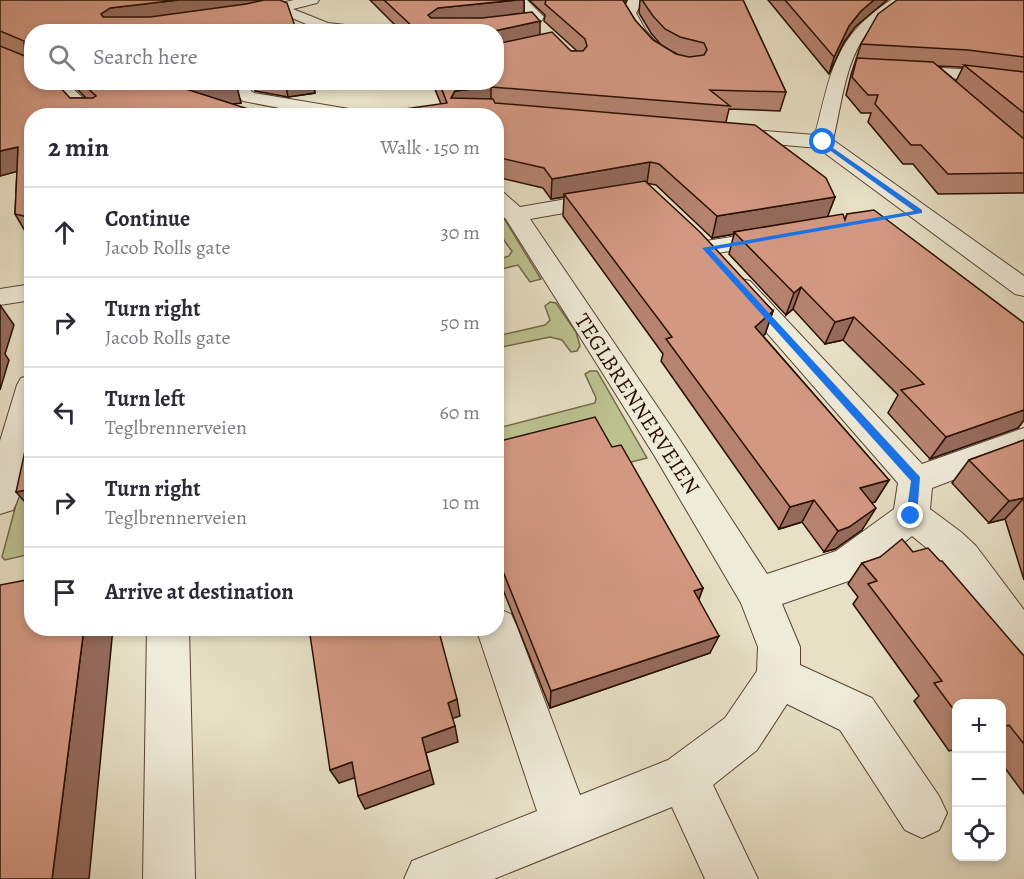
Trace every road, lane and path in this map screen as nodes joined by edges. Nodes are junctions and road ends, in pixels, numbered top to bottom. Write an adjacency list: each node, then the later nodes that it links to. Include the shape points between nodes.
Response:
1 (312, 0): 5 (street)
2 (519, 0): 7 (street, via 537,16)
3 (636, 0): 11 (street, via 628,13 639,33)
4 (900, 0): 12 (street, via 868,22 857,35)
5 (282, 9): 6 (street); 8 (street)
6 (230, 20)
7 (534, 21): 9 (street); 10 (street)
8 (318, 24)
9 (504, 24)
10 (548, 34)
11 (665, 59)
12 (842, 68): 13 (street); 23 (street)
13 (865, 69)
14 (887, 70): 15 (street)
15 (932, 73): 16 (street); 19 (street)
16 (1024, 83)
17 (64, 90): 20 (street)
18 (243, 90): 21 (street, via 249,97)
19 (957, 95)
20 (84, 108)
21 (294, 108)
22 (708, 132): 23 (street)
23 (823, 142): 24 (street)
24 (854, 164): 25 (street); 28 (street)
25 (825, 169)
26 (636, 194): 27 (street, TEGLBRENNERVEIEN)
27 (506, 206): 38 (street, TEGLBRENNERVEIEN, via 666,446)
28 (920, 212): 29 (street); 31 (street)
29 (885, 218)
30 (794, 233): 36 (street, via 698,240)
31 (1024, 288)
32 (24, 293): 33 (street)
33 (0, 297)
34 (24, 414): 37 (street)
35 (1024, 440): 36 (street)
36 (914, 498): 38 (street, via 849,564); 41 (street, via 934,530 965,558)
37 (0, 500)
38 (758, 595): 42 (street, TEGLBRENNERVEIEN, via 779,647)
39 (168, 636): 47 (street)
40 (499, 636): 45 (street)
41 (1024, 645)
42 (779, 677): 43 (street, via 741,734); 44 (street, via 856,714)
43 (684, 778): 45 (street); 49 (street)
44 (922, 813)
45 (566, 824): 46 (street)
46 (485, 868): 48 (street)
47 (169, 879)
48 (430, 879)
49 (732, 879)

